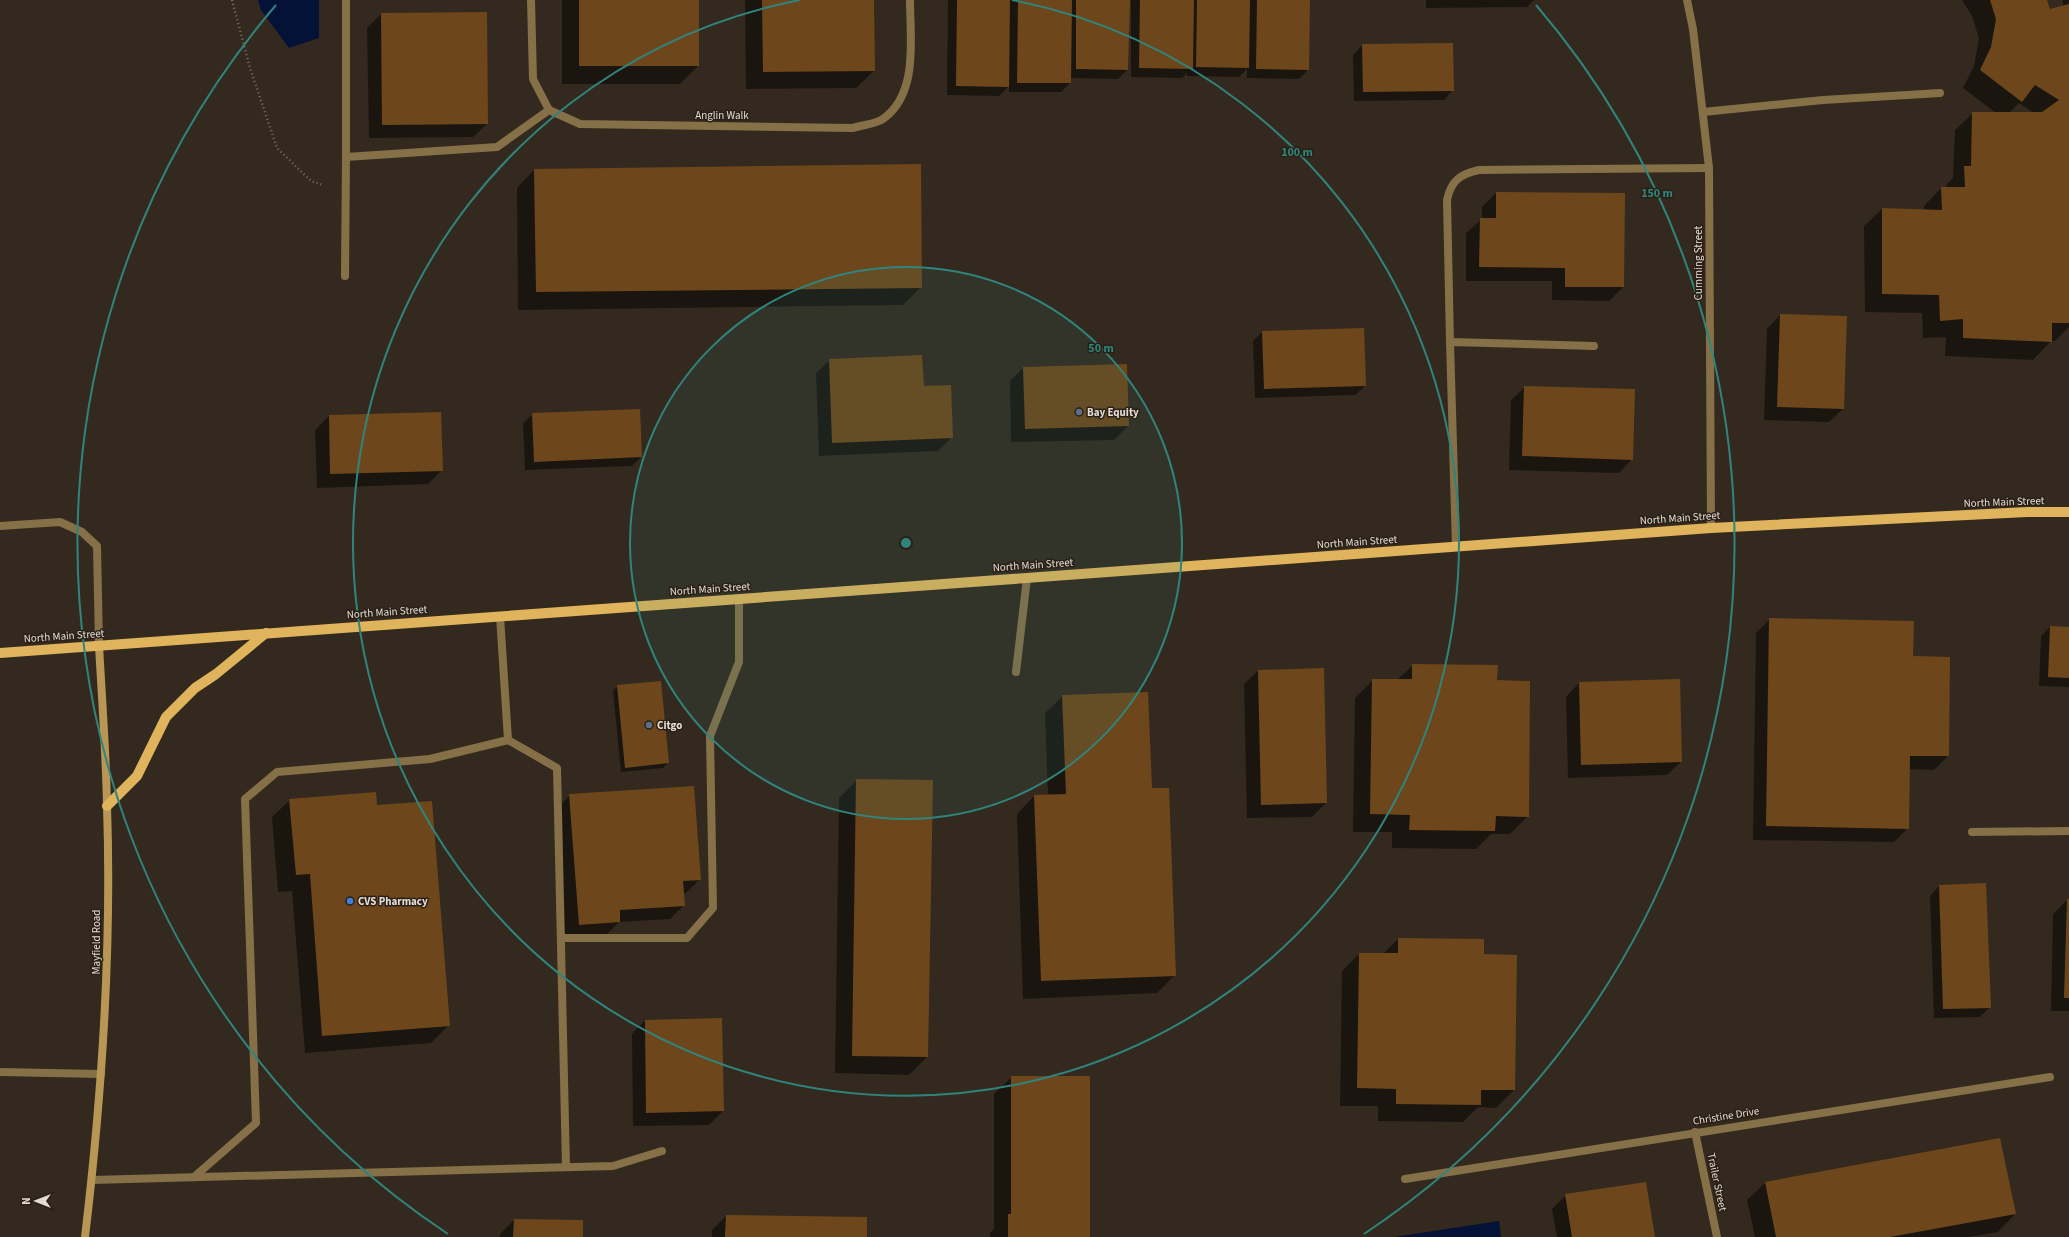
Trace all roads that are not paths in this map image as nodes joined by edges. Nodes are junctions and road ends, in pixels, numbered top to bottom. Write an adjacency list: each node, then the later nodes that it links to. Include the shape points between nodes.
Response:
1 (346, 0): 8 (street)
2 (531, 0): 6 (street, via 533,79)
3 (910, 0): 6 (street, Anglin Walk, via 909,75 901,100 882,119 853,128 580,124)
4 (1687, 0): 7 (street, Cumming Street, via 1694,29)
5 (1940, 93): 7 (street, via 1823,100)
6 (549, 110): 8 (street, via 496,148)
7 (1703, 112): 9 (street, Cumming Street)
8 (346, 157): 10 (street)
9 (1709, 168): 11 (street, via 1479,170 1467,172 1456,179 1447,200); 15 (street, Cumming Street)
10 (344, 276)
11 (1450, 342): 12 (street); 16 (street)
12 (1594, 346)
13 (2069, 512): 15 (main road, North Main Street)
14 (0, 526): 21 (street, via 60,522 82,532 97,546)
15 (1711, 528): 16 (main road, North Main Street)
16 (1456, 547): 17 (main road, North Main Street)
17 (1027, 578): 18 (main road, North Main Street); 23 (street)
18 (739, 599): 19 (main road, North Main Street); 28 (street, via 739,662 710,736 713,908 686,938)
19 (500, 616): 20 (main road, North Main Street); 24 (street)
20 (266, 634): 21 (main road, North Main Street); 25 (main road, via 195,688 166,717 137,776)
21 (99, 646): 22 (main road, North Main Street); 25 (street, Mayfield Road)
22 (0, 653)
23 (1016, 672)
24 (508, 740): 28 (street, via 557,768); 35 (street, via 430,759 276,772 245,799 256,1122)
25 (107, 806): 30 (street, Mayfield Road, via 107,977)
26 (2069, 831): 27 (street)
27 (1972, 832)
28 (561, 938): 34 (street)
29 (0, 1072): 30 (street)
30 (101, 1074): 37 (street, Mayfield Road)
31 (2050, 1077): 32 (street, Christine Drive)
32 (1695, 1132): 36 (street, Christine Drive); 39 (street, Trailer Street)
33 (662, 1151): 34 (street, via 613,1166)
34 (566, 1167): 35 (street)
35 (194, 1177): 37 (street)
36 (1405, 1179)
37 (92, 1180): 38 (street, Mayfield Road)
38 (85, 1237)
39 (1718, 1237)

